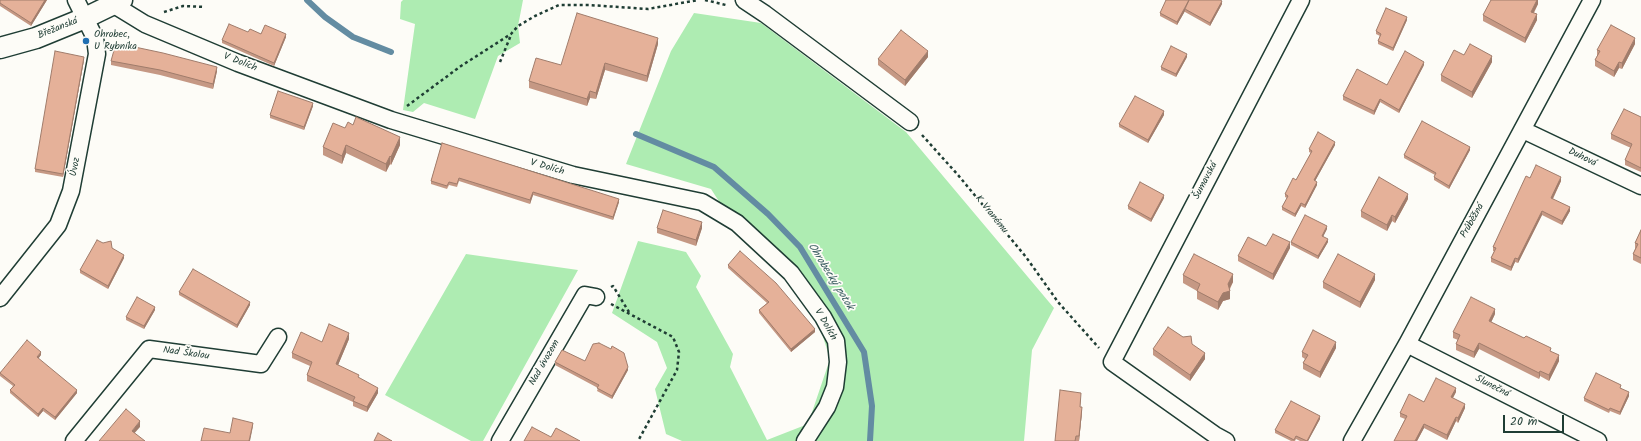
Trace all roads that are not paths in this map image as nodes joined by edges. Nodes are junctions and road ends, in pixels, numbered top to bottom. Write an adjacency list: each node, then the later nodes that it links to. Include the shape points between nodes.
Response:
1 (76, 0): 6 (street, Úvoz)
2 (744, 0): 8 (street)
3 (1301, 0): 18 (street, Šumavská, via 1112,362)
4 (1592, 0): 9 (street, Průběžná)
5 (118, 2): 6 (street, Břežanská); 17 (street, V Dolích, via 146,24 238,63 391,120 572,175 702,202 737,223 791,273 836,341 838,362 835,386 827,407)
6 (85, 18): 7 (street, Břežanská, via 36,38); 12 (street, Úvoz, via 95,38 98,54 71,191 58,224)
7 (0, 48)
8 (910, 122)
9 (1523, 130): 10 (street, Duhová); 14 (street, Průběžná)
10 (1641, 186)
11 (596, 297): 16 (street, Nad úvozem, via 585,295)
12 (0, 298)
13 (278, 337): 15 (street, Nad Školou, via 261,364 149,349)
14 (1407, 344): 19 (street, Průběžná); 20 (street, Slunečná)
15 (74, 441)
16 (500, 441)
17 (806, 441)
18 (1226, 441)
19 (1352, 441)
20 (1598, 441)

